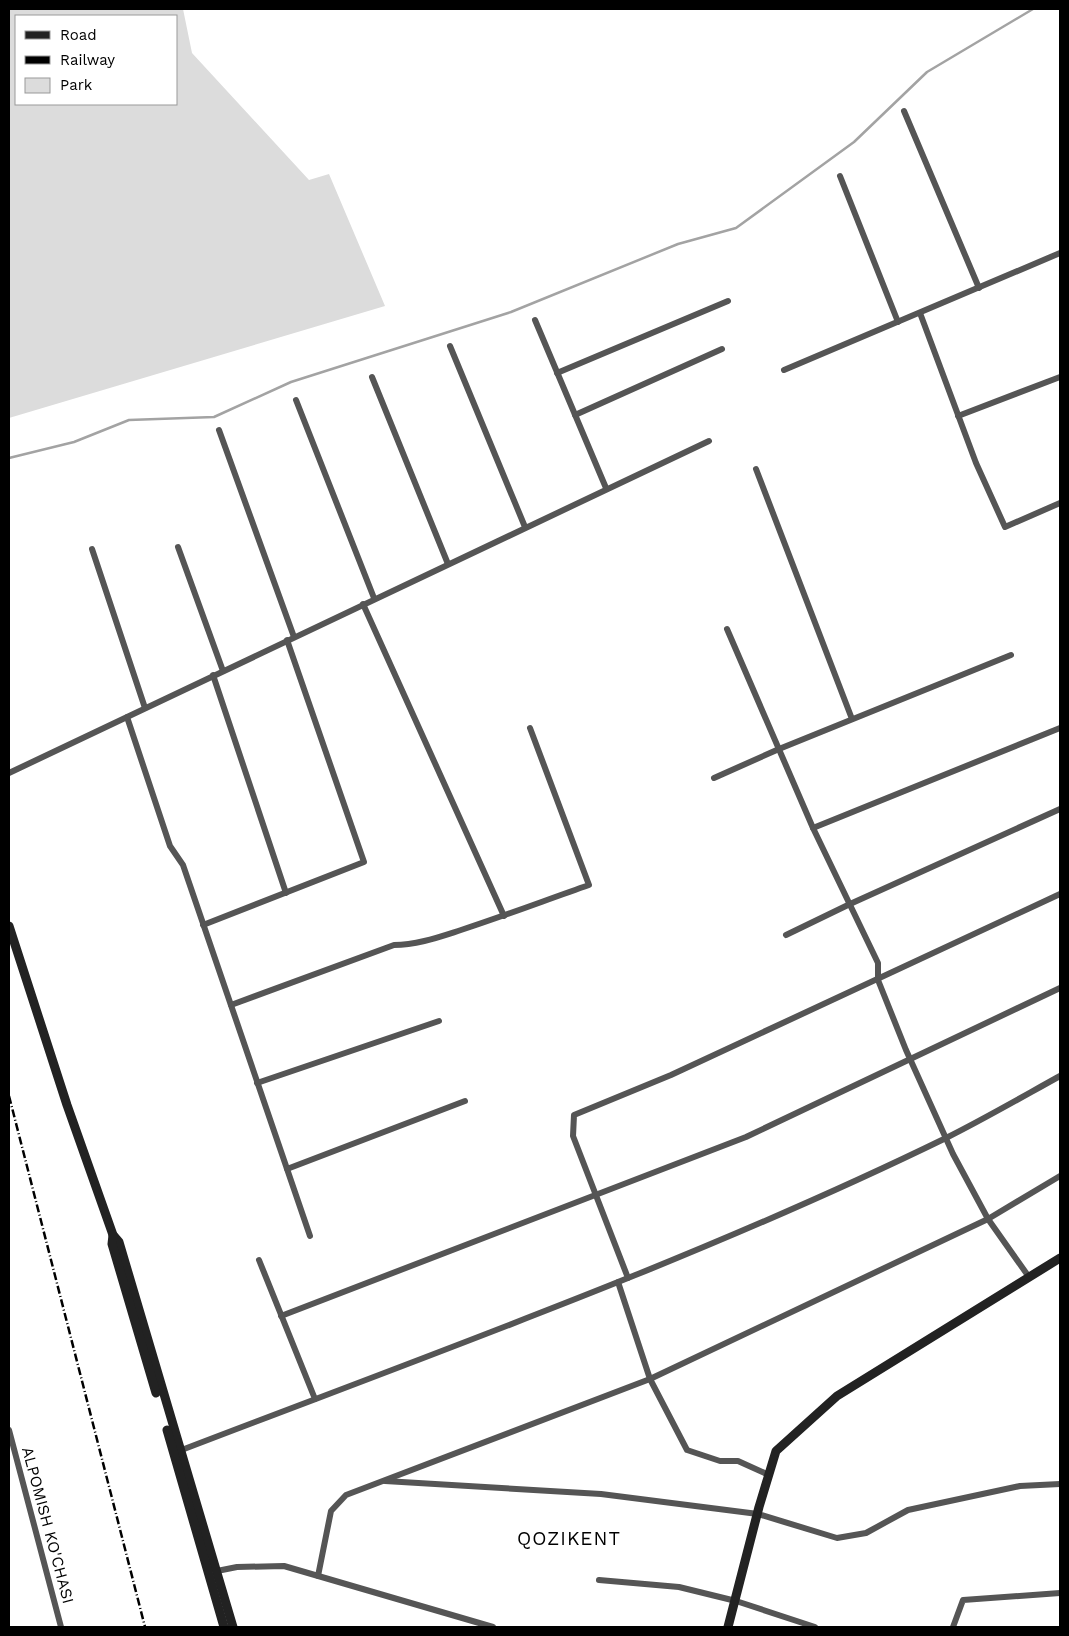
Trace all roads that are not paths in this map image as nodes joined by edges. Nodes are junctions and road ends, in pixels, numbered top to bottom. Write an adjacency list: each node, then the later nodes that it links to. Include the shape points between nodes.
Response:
1 (904, 111): 4 (street)
2 (840, 176): 8 (street)
3 (1060, 253): 4 (street)
4 (979, 288): 6 (street)
5 (728, 301): 12 (street)
6 (920, 313): 8 (street); 17 (street)
7 (535, 320): 12 (street)
8 (898, 322): 11 (street)
9 (450, 346): 23 (street)
10 (722, 348): 16 (street)
11 (784, 370)
12 (557, 373): 16 (street)
13 (372, 377): 26 (street)
14 (1060, 377): 17 (street)
15 (296, 400): 27 (street)
16 (576, 415): 21 (street)
17 (958, 416): 22 (street, via 1004,527)
18 (219, 430): 30 (street)
19 (709, 441): 21 (street)
20 (756, 469): 37 (street)
21 (606, 488): 23 (street)
22 (1060, 503)
23 (525, 527): 26 (street)
24 (178, 546): 33 (street)
25 (92, 549): 35 (street)
26 (448, 564): 27 (street)
27 (374, 598): 28 (street)
28 (363, 604): 30 (street); 48 (street)
29 (727, 629): 40 (street)
30 (294, 637): 31 (street)
31 (287, 640): 33 (street); 45 (street, via 364,862)
32 (1011, 655): 37 (street)
33 (223, 670): 34 (street)
34 (213, 675): 35 (street); 45 (street)
35 (145, 708): 36 (street)
36 (127, 717): 41 (street); 49 (street, via 170,846 183,864)
37 (852, 719): 40 (street)
38 (530, 728): 48 (street, via 589,885)
39 (1060, 728): 44 (street)
40 (779, 749): 42 (street); 44 (street)
41 (9, 773)
42 (714, 778)
43 (1060, 809): 47 (street)
44 (813, 828): 47 (street)
45 (286, 892): 49 (street)
46 (1060, 894): 52 (street)
47 (850, 904): 51 (street); 52 (street, via 878,963)
48 (504, 916): 54 (street, via 409,945 394,945)
49 (203, 925): 54 (street)
50 (9, 926): 65 (main road)
51 (786, 935)
52 (878, 980): 56 (street); 63 (street, via 671,1075 574,1115 573,1136)
53 (1060, 988): 56 (street)
54 (231, 1005): 58 (street)
55 (439, 1021): 58 (street)
56 (910, 1058): 60 (street); 63 (street, via 746,1137)
57 (1060, 1076): 60 (street)
58 (257, 1083): 61 (street)
59 (465, 1101): 61 (street)
60 (946, 1138): 64 (street); 70 (street, via 725,1239)
61 (287, 1169): 66 (street)
62 (1060, 1176): 64 (street)
63 (596, 1194): 70 (street); 72 (street)
64 (988, 1219): 69 (street); 73 (street)
65 (113, 1235): 76 (main road, via 119,1242); 87 (main road, via 112,1244)
66 (310, 1236)
67 (1060, 1258): 69 (main road)
68 (259, 1260): 72 (street)
69 (1029, 1277): 77 (main road, via 837,1396 776,1451)
70 (628, 1278): 71 (street)
71 (618, 1282): 73 (street); 74 (street)
72 (282, 1316): 74 (street)
73 (650, 1379): 77 (street, via 687,1450 720,1461 738,1461); 78 (street)
74 (315, 1399): 76 (street)
75 (9, 1433): 86 (street, ALPOMISH KO'CHASI)
76 (180, 1451): 81 (main road)
77 (769, 1475): 80 (main road)
78 (382, 1481): 80 (street, via 601,1494); 82 (street, via 346,1495 332,1511)
79 (1060, 1484): 80 (street, via 1020,1486 908,1510 866,1533 837,1538)
80 (758, 1514): 85 (main road)
81 (217, 1571): 82 (street, via 237,1567 284,1566); 88 (main road)
82 (318, 1576): 89 (street)
83 (599, 1580): 85 (street, via 679,1587)
84 (1060, 1593): 92 (street, via 962,1600)
85 (736, 1601): 90 (main road); 91 (street)
86 (61, 1627)
87 (224, 1627)
88 (233, 1627)
89 (493, 1627)
90 (728, 1627)
91 (815, 1627)
92 (953, 1627)

